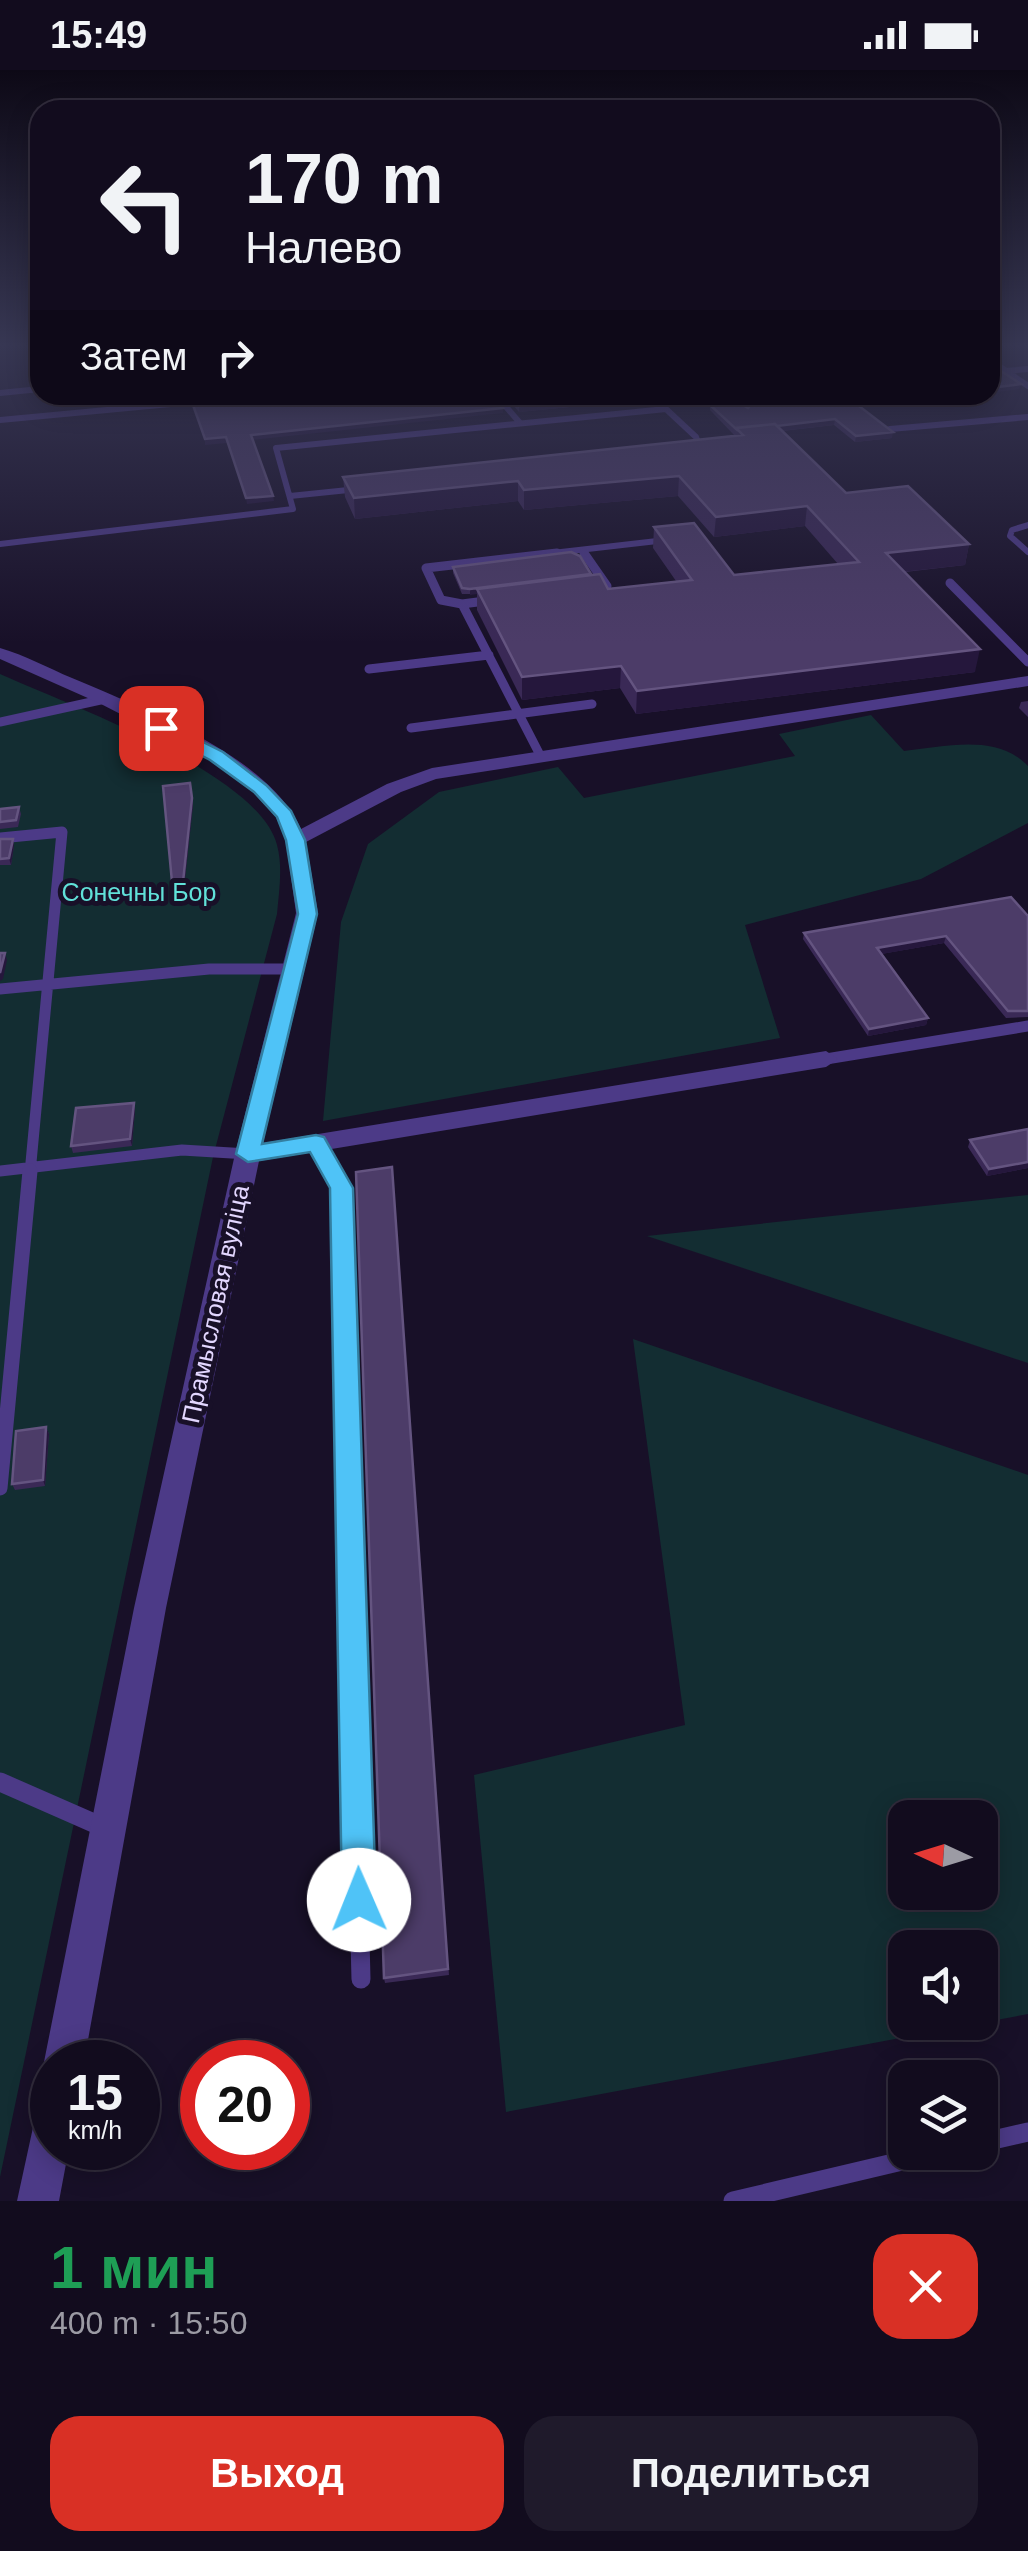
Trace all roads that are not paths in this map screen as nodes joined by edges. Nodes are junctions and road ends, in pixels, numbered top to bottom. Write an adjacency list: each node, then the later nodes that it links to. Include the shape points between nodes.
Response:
1 (312, 444): 5 (lane, via 276,448)
2 (699, 444): 3 (lane, via 701,450)
3 (683, 453)
4 (365, 488): 5 (lane)
5 (290, 496): 8 (lane, via 293,509)
6 (1028, 525): 10 (lane, via 1010,536)
7 (670, 539): 9 (lane)
8 (0, 544)
9 (582, 551): 12 (lane, via 607,586); 14 (lane, via 426,568 441,600)
10 (1028, 552)
11 (950, 583): 17 (lane)
12 (589, 588)
13 (498, 599): 14 (lane)
14 (462, 604): 16 (lane)
15 (0, 653): 20 (street, Прамысловая вуліца)
16 (489, 655): 18 (lane); 22 (lane)
17 (1028, 662)
18 (368, 669)
19 (1028, 682): 25 (street)
20 (105, 699): 23 (lane); 27 (street, Прамысловая вуліца, via 216,756 260,788 285,815)
21 (592, 704): 22 (lane)
22 (520, 713): 24 (lane); 25 (lane)
23 (0, 722)
24 (411, 728)
25 (540, 755): 27 (street, via 432,774)
26 (0, 838): 29 (lane, via 62,832)
27 (296, 840): 28 (street, Прамысловая вуліца, via 307,914)
28 (294, 969): 29 (lane, via 209,968); 34 (street, Прамысловая вуліца)
29 (49, 984): 30 (lane); 35 (lane)
30 (0, 988)
31 (1028, 1026): 32 (lane)
32 (826, 1059): 33 (street)
33 (316, 1143): 34 (street); 41 (lane, via 342,1188)
34 (248, 1154): 35 (lane, via 182,1150); 40 (street, Прамысловая вуліца)
35 (33, 1168): 36 (lane); 37 (lane)
36 (0, 1171)
37 (3, 1428): 38 (lane)
38 (0, 1488)
39 (0, 1782): 40 (lane)
40 (107, 1828): 42 (street, Прамысловая вуліца)
41 (361, 1979)
42 (68, 2040)
43 (1028, 2132): 44 (lane)
44 (998, 2139)
45 (888, 2164): 48 (lane)
46 (44, 2170): 47 (street)
47 (38, 2201)
48 (733, 2201)

